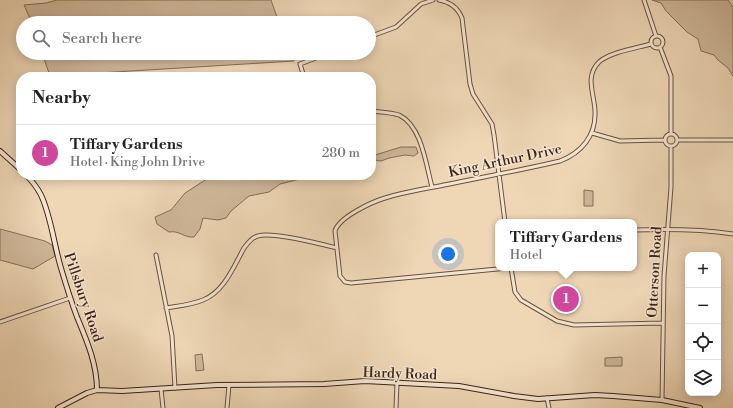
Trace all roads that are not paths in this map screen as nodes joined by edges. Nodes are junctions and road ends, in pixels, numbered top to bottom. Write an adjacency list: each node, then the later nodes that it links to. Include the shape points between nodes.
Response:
1 (433, 0): 4 (street, via 419,6 396,27)
2 (440, 0): 19 (street, via 453,5 462,18 470,84 473,94 492,124)
3 (644, 0): 5 (street)
4 (376, 34)
5 (656, 36): 6 (street); 7 (street, via 660,36 663,41)
6 (651, 44): 7 (street, via 655,48); 11 (street, King Arthur Drive, via 608,57 594,69 591,82 596,114)
7 (660, 48): 12 (street, via 671,76)
8 (311, 60): 9 (street, via 300,64)
9 (302, 72)
10 (376, 111): 21 (street, via 393,113 411,124)
11 (592, 133): 13 (street, via 620,141); 19 (street, King Arthur Drive, via 584,146 567,159)
12 (671, 134): 13 (street); 14 (street)
13 (664, 140): 16 (street)
14 (677, 140): 15 (street); 16 (street)
15 (733, 140)
16 (671, 146): 23 (street, Otterson Road)
17 (0, 151): 18 (street)
18 (16, 165)
19 (498, 174): 21 (street, King Arthur Drive); 22 (street)
20 (31, 180): 30 (street, Pillsbury Road, via 43,202)
21 (432, 187): 26 (street, King Arthur Drive, via 384,198 349,217 336,227)
22 (505, 219)
23 (667, 229): 24 (street); 25 (street); 33 (street, Otterson Road)
24 (637, 230)
25 (733, 234)
26 (337, 248): 28 (street, via 340,276 345,282); 31 (street, via 271,235 257,236 244,248 216,292 204,300)
27 (156, 255): 31 (street)
28 (495, 269)
29 (512, 271): 33 (street, via 515,292 521,300 557,322 574,325)
30 (70, 298): 32 (street); 38 (street, Pillsbury Road, via 94,361)
31 (166, 308): 36 (street, via 172,336)
32 (0, 322)
33 (663, 323): 40 (street, Otterson Road)
34 (397, 383): 35 (street, Hardy Road, via 364,381); 39 (street, Hardy Road, via 459,386 514,396); 44 (street)
35 (229, 385): 36 (street, Hardy Road); 43 (street)
36 (176, 388): 37 (street, Hardy Road)
37 (160, 389): 38 (street, Hardy Road); 42 (street)
38 (97, 390): 41 (street)
39 (547, 398): 40 (street, Hardy Road, via 602,395); 45 (street)
40 (662, 400): 46 (street, Hardy Road)
41 (58, 408)
42 (163, 408)
43 (227, 408)
44 (396, 408)
45 (549, 408)
46 (700, 408)

